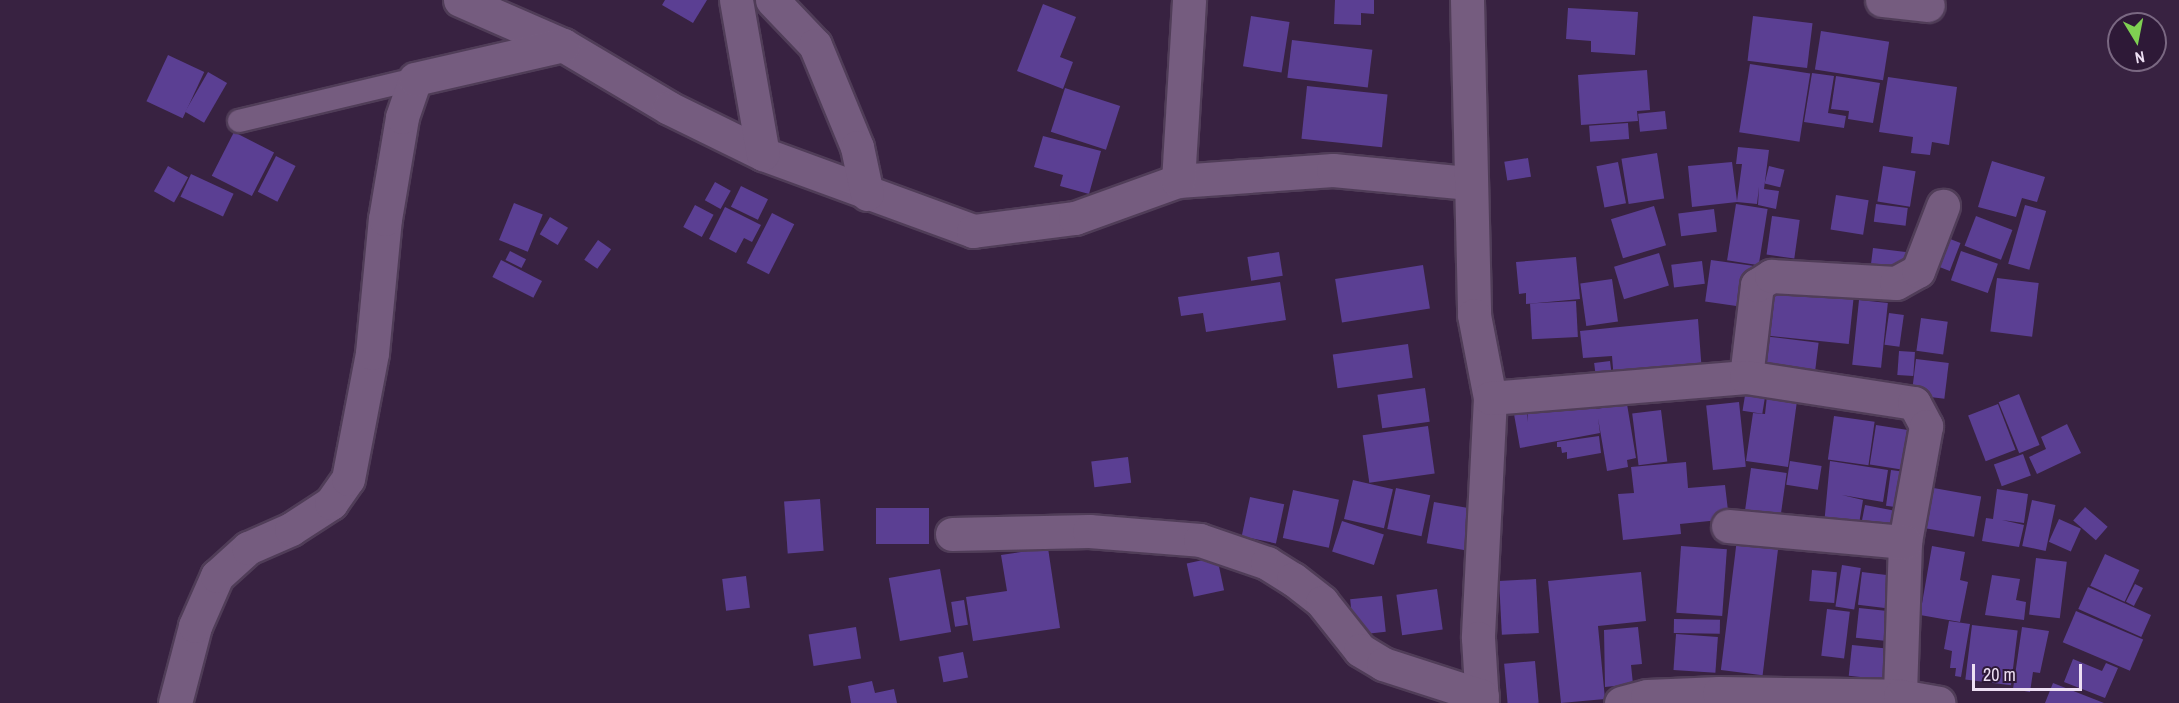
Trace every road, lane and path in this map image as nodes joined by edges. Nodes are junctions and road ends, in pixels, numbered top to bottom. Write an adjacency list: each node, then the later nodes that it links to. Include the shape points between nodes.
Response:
1 (460, 0): 8 (street)
2 (736, 0): 11 (street)
3 (772, 0): 14 (street, via 815,45 857,147)
4 (1190, 0): 12 (street)
5 (1467, 0): 13 (street)
6 (1882, 0): 7 (street)
7 (1928, 5)
8 (563, 45): 9 (street); 11 (street, via 669,108)
9 (415, 79): 10 (lane); 24 (street, via 402,117 394,162 372,353 348,479 331,503 291,529 248,548 217,576 195,626)
10 (239, 122)
11 (763, 154): 14 (street)
12 (1178, 181): 13 (street, via 1333,170); 14 (street, via 1075,218 973,231)
13 (1469, 183): 17 (street, via 1474,315)
14 (867, 194)
15 (1943, 206): 16 (street, via 1918,271 1896,283 1771,276 1757,285)
16 (1746, 377): 17 (street); 20 (street, via 1914,403 1926,426)
17 (1490, 398): 22 (street, via 1478,638)
18 (1728, 526): 20 (street)
19 (952, 534): 22 (street, via 1089,531 1200,540 1268,563 1293,579 1322,602 1360,650 1383,664)
20 (1905, 542): 21 (street)
21 (1900, 696): 23 (street, via 1719,693); 25 (street)
22 (1482, 700)
23 (1642, 701)
24 (175, 703)
25 (1938, 703)

